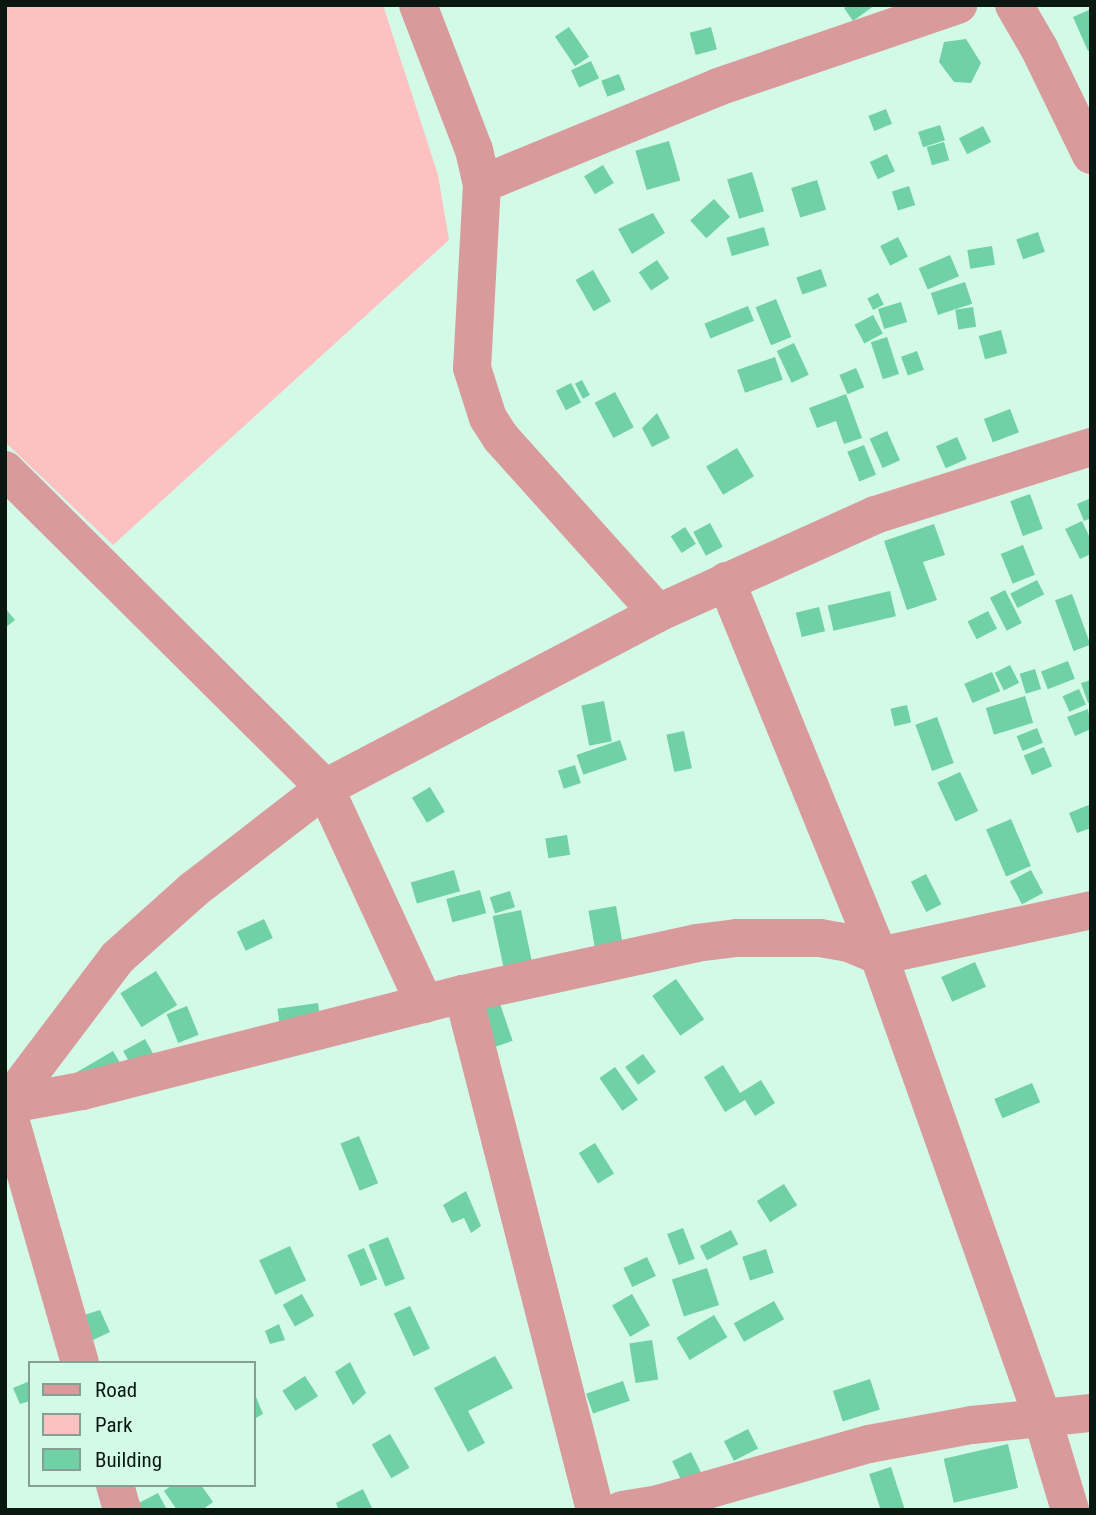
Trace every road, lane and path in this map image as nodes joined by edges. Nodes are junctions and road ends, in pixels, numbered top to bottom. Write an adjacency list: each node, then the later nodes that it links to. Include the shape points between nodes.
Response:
1 (418, 5): 5 (street, via 474,150)
2 (958, 5): 5 (street, via 718,87)
3 (1014, 5): 4 (street)
4 (1091, 155)
5 (482, 184): 9 (street, via 472,368 488,418 500,438)
6 (1091, 447): 8 (street, via 875,515)
7 (5, 470): 10 (street)
8 (726, 581): 9 (street); 12 (street)
9 (658, 613): 10 (street)
10 (324, 788): 14 (street); 15 (street, via 192,890 117,958)
11 (1091, 910): 12 (street)
12 (879, 956): 13 (street, via 849,943 820,938 737,938); 18 (street)
13 (463, 994): 14 (street); 21 (street)
14 (425, 1004): 15 (street, via 82,1091)
15 (6, 1105): 16 (street)
16 (79, 1361)
17 (1091, 1413): 18 (street)
18 (1042, 1417): 22 (street, via 869,1444); 23 (street)
19 (116, 1487): 20 (street)
20 (122, 1510)
21 (596, 1510)
22 (622, 1510)
23 (1070, 1510)

